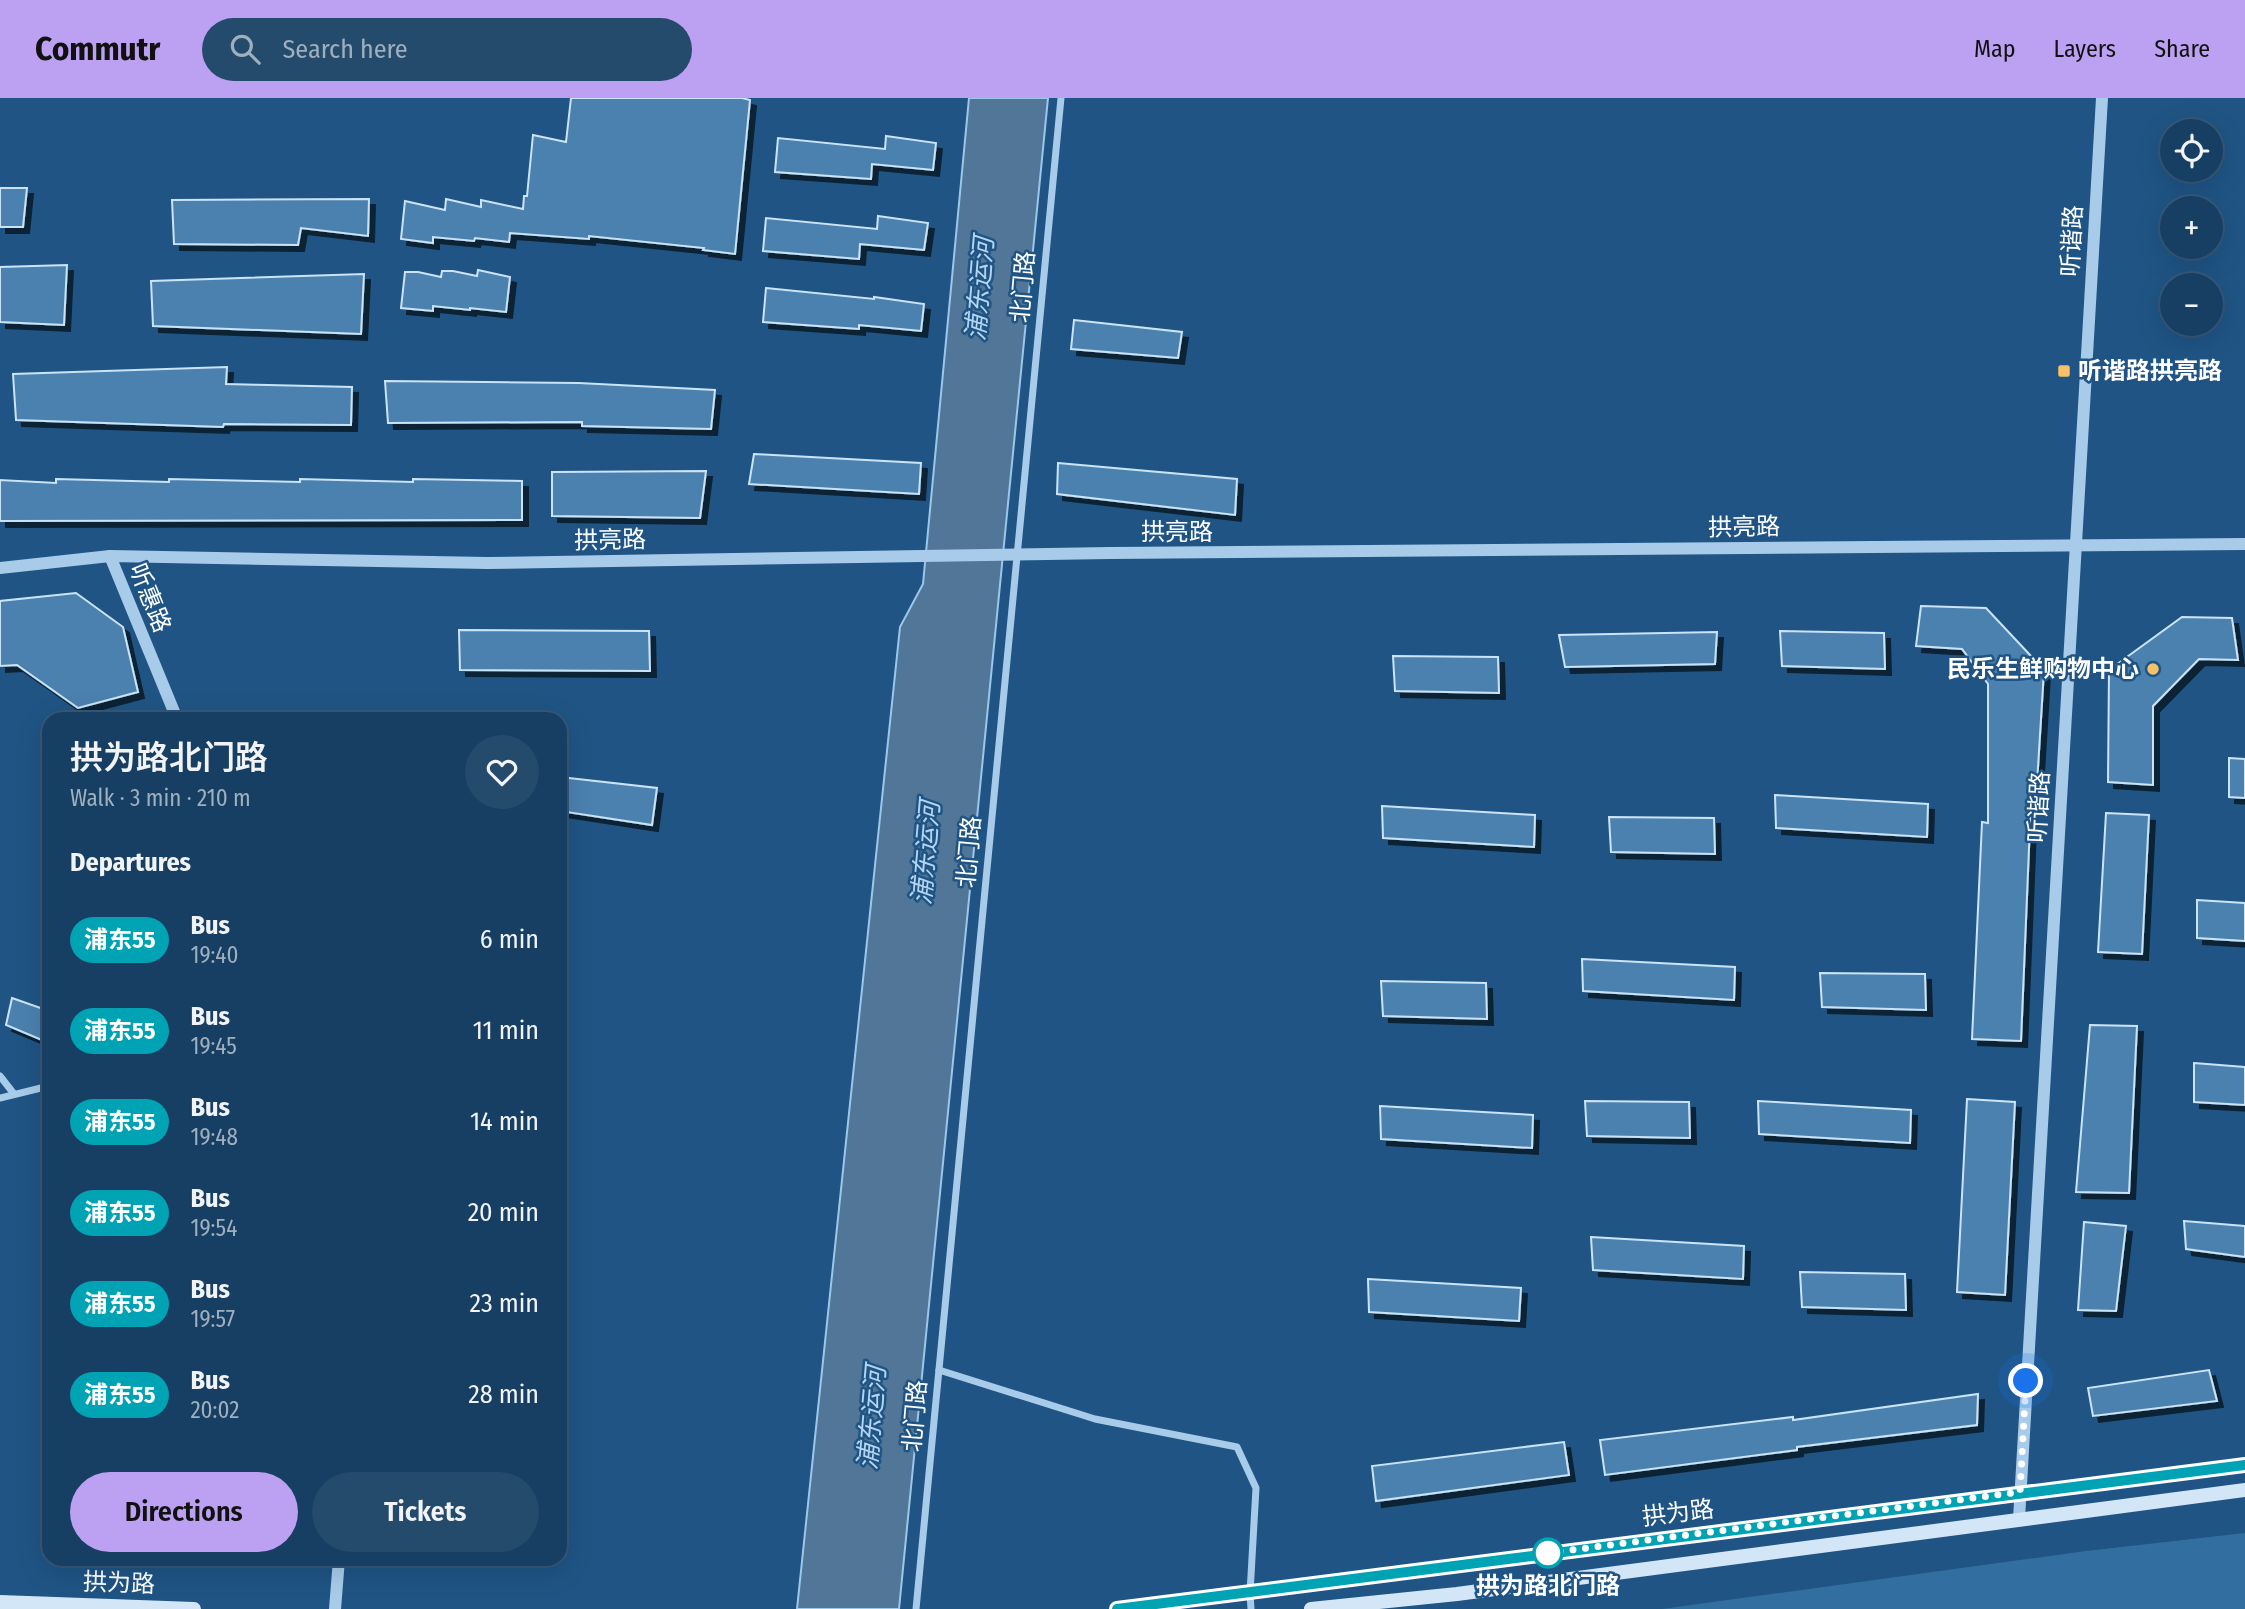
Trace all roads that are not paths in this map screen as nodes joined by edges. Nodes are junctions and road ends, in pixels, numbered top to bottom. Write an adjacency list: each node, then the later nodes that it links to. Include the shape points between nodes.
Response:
1 (1061, 98): 12 (street, 北门路)
2 (2102, 98): 4 (street, 听谐路)
3 (2245, 544): 4 (street, 拱亮路)
4 (2075, 545): 5 (street, 拱亮路, via 487,563); 15 (street, 听谐路)
5 (110, 556): 6 (street, 听惠路); 7 (street, 听惠路)
6 (0, 568)
7 (174, 712)
8 (0, 1076): 10 (street)
9 (42, 1088): 10 (street)
10 (14, 1094): 11 (street)
11 (0, 1098)
12 (939, 1370): 18 (street, via 1095,1419 1237,1447 1256,1488); 22 (street, 北门路)
13 (2245, 1465): 15 (main road, 拱为路)
14 (2245, 1490): 16 (main road, 拱为路)
15 (2020, 1492): 16 (street, 听谐路); 18 (main road, 拱为路)
16 (2019, 1519): 25 (main road, 拱为路, via 1457,1594)
17 (338, 1566): 21 (street)
18 (1250, 1593): 23 (main road, 拱为路); 24 (street)
19 (0, 1602): 20 (main road, 拱为路)
20 (194, 1609)
21 (335, 1609)
22 (916, 1609)
23 (1117, 1609)
24 (1251, 1609)
25 (1311, 1609)

